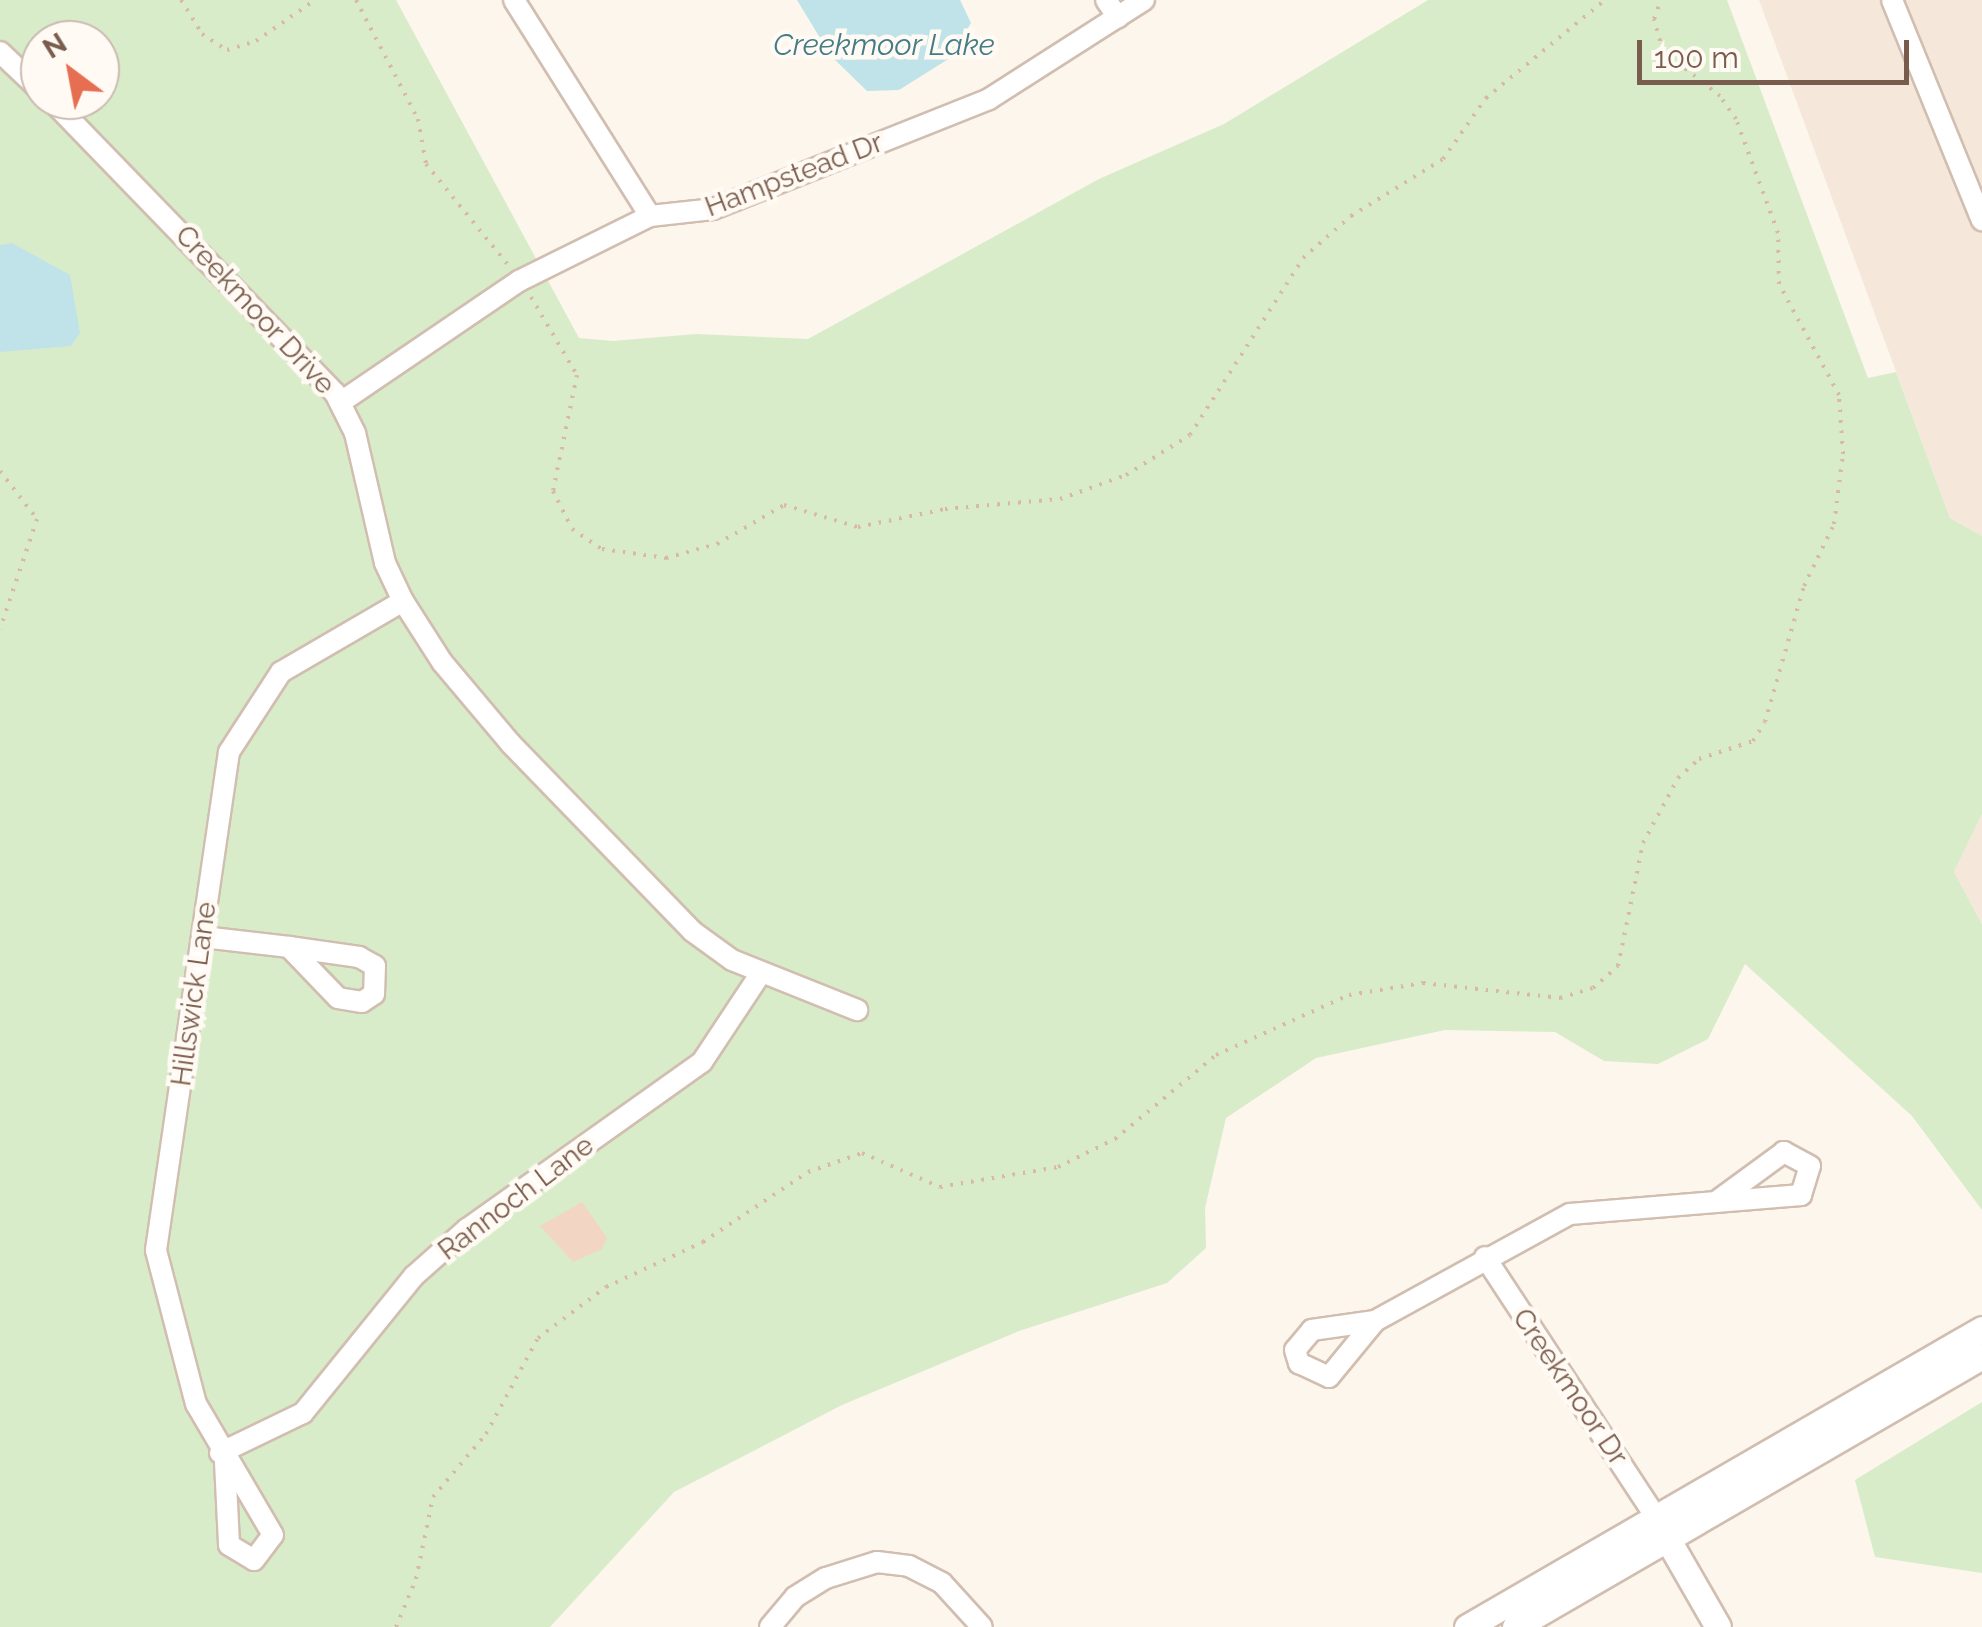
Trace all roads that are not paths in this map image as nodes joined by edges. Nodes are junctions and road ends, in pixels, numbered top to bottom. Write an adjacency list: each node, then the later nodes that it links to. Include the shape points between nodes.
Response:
1 (514, 0): 8 (street)
2 (1144, 0): 4 (street, Hampstead Dr)
3 (1892, 0): 9 (street)
4 (1112, 9): 8 (street, Hampstead Dr, via 989,99 713,209)
5 (0, 52): 6 (street)
6 (20, 71)
7 (71, 120): 10 (street, Creekmoor Drive, via 312,364)
8 (650, 216): 10 (street, Hampstead Dr, via 519,281)
9 (1982, 220)
10 (340, 402): 11 (street, Creekmoor Drive, via 355,433 385,563)
11 (403, 600): 12 (street, Hillswick Lane, via 281,672 245,718 229,752); 14 (street, Creekmoor Drive, via 488,717 662,902 732,960)
12 (202, 937): 13 (street); 21 (street, Hillswick Lane, via 156,1250 196,1404)
13 (290, 948)
14 (761, 972): 15 (street, Creekmoor Drive); 21 (street, Rannoch Lane, via 702,1062 467,1229 414,1276 303,1412)
15 (857, 1010)
16 (1716, 1201): 17 (street, via 1570,1214)
17 (1485, 1257): 18 (street); 22 (street, Creekmoor Dr)
18 (1375, 1321)
19 (1982, 1329): 22 (street)
20 (1982, 1356): 22 (street)
21 (222, 1457)
22 (1661, 1528): 25 (street); 26 (street); 27 (street)
23 (770, 1627): 24 (street, via 795,1597 826,1578 877,1562 909,1566 942,1583)
24 (982, 1627)
25 (1467, 1627)
26 (1515, 1627)
27 (1718, 1627)

